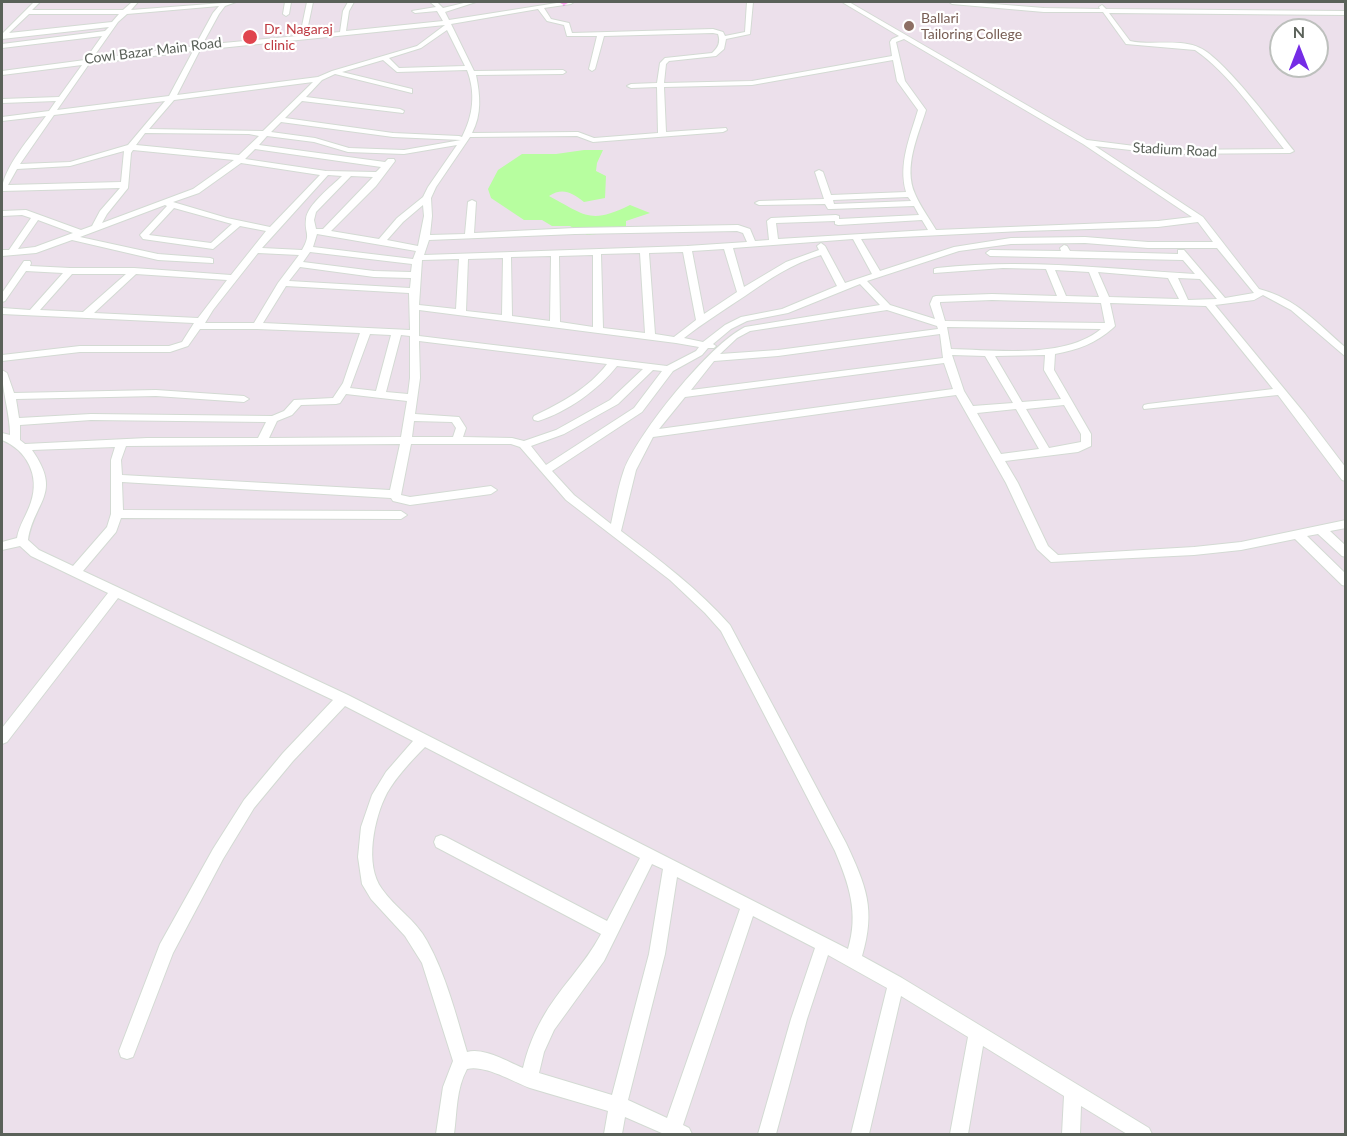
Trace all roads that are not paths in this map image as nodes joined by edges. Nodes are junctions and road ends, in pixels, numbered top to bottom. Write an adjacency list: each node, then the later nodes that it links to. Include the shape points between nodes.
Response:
1 (37, 2): 21 (street)
2 (72, 2): 22 (street)
3 (135, 2): 23 (street)
4 (164, 2): 17 (street)
5 (230, 2): 17 (street); 38 (street, via 216,13)
6 (288, 2): 25 (street)
7 (310, 2): 30 (street)
8 (351, 2): 31 (street, via 346,10)
9 (433, 2): 19 (street)
10 (473, 2): 19 (street)
11 (563, 2): 16 (street); 26 (street)
12 (750, 2): 35 (street, via 748,33)
13 (844, 2): 36 (street, Stadium Road)
14 (952, 2): 18 (street, via 1044,10)
15 (979, 2): 18 (street)
16 (540, 8): 26 (street); 33 (street, via 549,20 567,24 569,35)
17 (153, 9): 23 (street)
18 (1103, 9): 24 (street); 66 (street, Stadium Road, via 1128,43 1188,47 1205,53 1290,151 1166,152)
19 (439, 10): 20 (street); 26 (street)
20 (415, 11)
21 (27, 12): 22 (street); 29 (street)
22 (62, 12): 23 (street)
23 (124, 12): 27 (street)
24 (1346, 12)
25 (286, 15)
26 (445, 23): 31 (street); 39 (street, via 424,44); 43 (street)
27 (115, 24): 32 (street); 34 (street)
28 (2, 25): 29 (street)
29 (12, 26): 34 (street)
30 (304, 26)
31 (345, 31): 38 (street)
32 (109, 33): 37 (street); 41 (street)
33 (601, 35): 35 (street, via 713,31); 42 (street)
34 (2, 36)
35 (723, 38): 49 (street, via 721,49 714,55 667,59)
36 (900, 38): 40 (street, via 893,45); 66 (street, Stadium Road)
37 (2, 46)
38 (198, 47): 41 (street); 51 (street)
39 (384, 57): 43 (street, via 397,70); 45 (street)
40 (897, 57): 49 (street, via 768,81); 80 (street, via 901,81 922,110 908,155)
41 (88, 60): 44 (street); 52 (street)
42 (592, 69)
43 (471, 71): 46 (street); 65 (street, via 477,98 473,124)
44 (2, 72)
45 (334, 72): 47 (street); 50 (street)
46 (563, 72)
47 (320, 79): 51 (street); 53 (street)
48 (631, 86): 49 (street)
49 (660, 86): 64 (street)
50 (409, 91)
51 (172, 98): 57 (street); 62 (street)
52 (61, 99): 55 (street); 57 (street)
53 (302, 99): 56 (street); 60 (street)
54 (2, 100): 55 (street)
55 (23, 100): 58 (street)
56 (400, 111)
57 (52, 112): 58 (street); 72 (street)
58 (11, 118): 59 (street)
59 (2, 119)
60 (281, 120): 63 (street); 65 (street, via 393,135)
61 (723, 130): 64 (street)
62 (143, 131): 63 (street); 68 (street)
63 (265, 133): 67 (street); 69 (street, via 315,140 348,150)
64 (662, 135): 65 (street, via 593,140 578,134)
65 (465, 138): 69 (street); 81 (street)
66 (1085, 142): 90 (street)
67 (253, 146): 70 (street); 71 (street)
68 (131, 147): 70 (street); 72 (street, via 70,164); 78 (street)
69 (405, 152): 71 (street)
70 (240, 159): 75 (street); 86 (street, via 209,183)
71 (387, 165): 77 (street)
72 (13, 170): 74 (street); 79 (street)
73 (819, 172): 83 (street)
74 (2, 173)
75 (326, 174): 76 (street); 94 (street)
76 (348, 175): 77 (street); 95 (street, via 315,210 310,223)
77 (379, 175): 96 (street)
78 (123, 184): 79 (street); 93 (street)
79 (2, 189)
80 (911, 194): 83 (street); 85 (street)
81 (427, 198): 106 (street); 117 (street, via 428,216)
82 (472, 202): 99 (street)
83 (829, 202): 84 (street); 85 (street); 91 (street)
84 (759, 203)
85 (917, 203): 89 (street)
86 (169, 204): 92 (street); 92 (street, via 146,237 213,246); 93 (street)
87 (2, 213): 88 (street, via 23,212)
88 (36, 217): 98 (street); 116 (street)
89 (925, 217): 91 (street); 97 (street)
90 (1200, 219): 97 (street); 109 (street)
91 (837, 220): 101 (street); 105 (street, via 771,221)
92 (238, 223): 94 (street)
93 (96, 227): 98 (street)
94 (272, 230): 113 (street)
95 (313, 231): 96 (street); 114 (street)
96 (325, 232): 106 (street)
97 (933, 232): 102 (street)
98 (80, 233): 100 (street)
99 (469, 236): 107 (street, via 738,228 747,231); 117 (street)
100 (70, 237): 112 (street); 128 (street, via 158,257)
101 (845, 237): 102 (street); 103 (street)
102 (856, 237): 138 (street)
103 (818, 239): 105 (street); 118 (street)
104 (1058, 240): 108 (street); 122 (street); 138 (street, via 1011,241 957,249)
105 (774, 242): 107 (street)
106 (380, 243): 117 (street)
107 (752, 244): 110 (street)
108 (1174, 245): 109 (street); 127 (street)
109 (1219, 246): 147 (street)
110 (728, 247): 111 (street); 146 (street)
111 (687, 249): 115 (street); 161 (street)
112 (36, 250): 116 (street); 130 (street)
113 (257, 250): 114 (street); 141 (street)
114 (306, 251): 117 (street); 129 (street)
115 (644, 251): 120 (street); 171 (street)
116 (12, 252): 119 (street)
117 (420, 252): 125 (street); 137 (street)
118 (823, 252): 144 (street); 146 (street, via 794,262)
119 (2, 253)
120 (597, 253): 123 (street); 167 (street)
121 (990, 253): 122 (street)
122 (1067, 254): 124 (street)
123 (555, 255): 126 (street); 163 (street)
124 (1118, 255): 127 (street); 136 (street)
125 (464, 256): 126 (street); 158 (street)
126 (507, 256): 160 (street)
127 (1185, 257): 140 (street)
128 (210, 261)
129 (296, 264): 137 (street); 143 (street)
130 (24, 268): 133 (street); 148 (street)
131 (1050, 268): 132 (street); 135 (street); 149 (street)
132 (1092, 269): 136 (street); 150 (street)
133 (70, 271): 134 (street); 157 (street)
134 (134, 271): 141 (street); 159 (street)
135 (937, 271)
136 (1125, 271): 139 (street)
137 (416, 275): 145 (street)
138 (877, 275): 142 (street)
139 (1172, 276): 140 (street); 152 (street)
140 (1204, 277): 151 (street)
141 (234, 278): 162 (street)
142 (861, 280): 144 (street); 155 (street)
143 (283, 283): 145 (street); 164 (street)
144 (842, 287): 173 (street, via 785,311 744,319)
145 (414, 291): 154 (street)
146 (742, 294): 161 (street)
147 (1253, 296): 151 (street); 177 (street, via 1269,293 1287,303)
148 (2, 299)
149 (1063, 299): 150 (street); 166 (street, via 940,298 934,301)
150 (1105, 300): 152 (street); 165 (street)
151 (1223, 301): 153 (street)
152 (1185, 303): 153 (street)
153 (1209, 303): 187 (street)
154 (415, 307): 158 (street); 170 (street)
155 (887, 307): 166 (street); 174 (street, via 748,329)
156 (2, 311): 157 (street)
157 (33, 312): 159 (street)
158 (461, 312): 160 (street)
159 (86, 315): 162 (street)
160 (507, 318): 163 (street)
161 (701, 320): 172 (street)
162 (201, 324): 164 (street); 179 (street, via 185,345 170,349 110,347)
163 (555, 324): 167 (street)
164 (257, 326): 168 (street)
165 (1110, 326): 166 (street); 176 (street, via 1084,346)
166 (943, 327): 178 (street); 180 (street, via 778,353)
167 (598, 330): 171 (street)
168 (366, 331): 169 (street); 185 (street)
169 (397, 332): 170 (street); 189 (street)
170 (415, 336): 181 (street); 191 (street)
171 (650, 337): 172 (street)
172 (676, 340): 173 (street)
173 (705, 345): 174 (street); 183 (street, via 699,353)
174 (721, 348): 180 (street)
175 (988, 352): 176 (street); 178 (street); 194 (street)
176 (1050, 353): 193 (street, via 1049,370)
177 (1346, 354)
178 (948, 356): 186 (street); 188 (street)
179 (2, 358)
180 (711, 358): 188 (street)
181 (615, 361): 182 (street); 198 (street, via 594,384)
182 (652, 366): 183 (street); 208 (street, via 614,402 561,432)
183 (669, 369): 212 (street, via 638,410)
184 (2, 373): 190 (street)
185 (343, 390): 189 (street); 199 (street, via 336,401 301,400 288,413)
186 (959, 391): 196 (street); 201 (street)
187 (1281, 391): 195 (street); 213 (street)
188 (682, 394): 201 (street)
189 (380, 395): 191 (street)
190 (11, 396): 192 (street, via 156,393); 200 (street)
191 (412, 398): 197 (street)
192 (244, 399)
193 (1066, 402): 194 (street); 210 (street, via 1086,434 1087,444)
194 (1017, 406): 196 (street); 210 (street)
195 (1148, 407)
196 (970, 410): 211 (street)
197 (410, 417): 204 (street); 205 (street, via 455,419 461,428)
198 (538, 418)
199 (273, 419): 200 (street, via 91,417); 206 (street)
200 (16, 422): 203 (street)
201 (649, 434): 221 (street, via 630,470)
202 (2, 436): 203 (street)
203 (15, 440): 209 (street)
204 (406, 440): 205 (street); 206 (street); 216 (street)
205 (457, 440): 208 (street, via 512,441)
206 (261, 442): 207 (street)
207 (122, 443): 209 (street); 214 (street, via 116,460)
208 (524, 445): 212 (street)
209 (26, 447): 223 (street, via 41,487)
210 (1046, 452): 211 (street)
211 (998, 458): 222 (street, via 1043,549 1055,559 1194,551)
212 (546, 470): 221 (street, via 575,502)
213 (1346, 477)
214 (117, 478): 216 (street); 217 (street)
215 (491, 490): 216 (street, via 410,501)
216 (395, 494)
217 (117, 514): 218 (street); 226 (street, via 112,529)
218 (401, 514)
219 (1346, 524): 220 (street)
220 (1320, 529): 222 (street); 225 (street)
221 (615, 531): 238 (street, via 704,602 726,628 856,882 863,912)
222 (1298, 535): 227 (street)
223 (22, 541): 224 (street); 226 (street, via 35,553)
224 (2, 546)
225 (1346, 553)
226 (74, 573): 228 (street)
227 (1346, 582)
228 (116, 591): 229 (street); 230 (street)
229 (343, 699): 231 (street); 241 (street, via 249,804 218,854 166,949)
230 (2, 738)
231 (423, 740): 233 (street); 242 (street, via 394,772 375,802 365,854 366,874 374,893 402,919 421,945)
232 (441, 842): 236 (street)
233 (649, 854): 234 (street); 236 (street)
234 (671, 865): 235 (street); 245 (street, via 657,954)
235 (749, 905): 237 (street); 246 (street)
236 (611, 931): 243 (street, via 598,956 548,1024)
237 (824, 944): 238 (street); 249 (street)
238 (853, 960): 239 (street)
239 (896, 984): 240 (street); 250 (street)
240 (977, 1033): 244 (street); 251 (street)
241 (128, 1051)
242 (462, 1062): 243 (street, via 486,1062); 247 (street, via 452,1082)
243 (529, 1079): 245 (street)
244 (1073, 1092): 252 (street); 253 (street)
245 (618, 1105): 246 (street); 248 (street)
246 (678, 1132)
247 (445, 1134)
248 (613, 1134)
249 (767, 1134)
250 (860, 1134)
251 (959, 1134)
252 (1071, 1134)
253 (1143, 1134)

